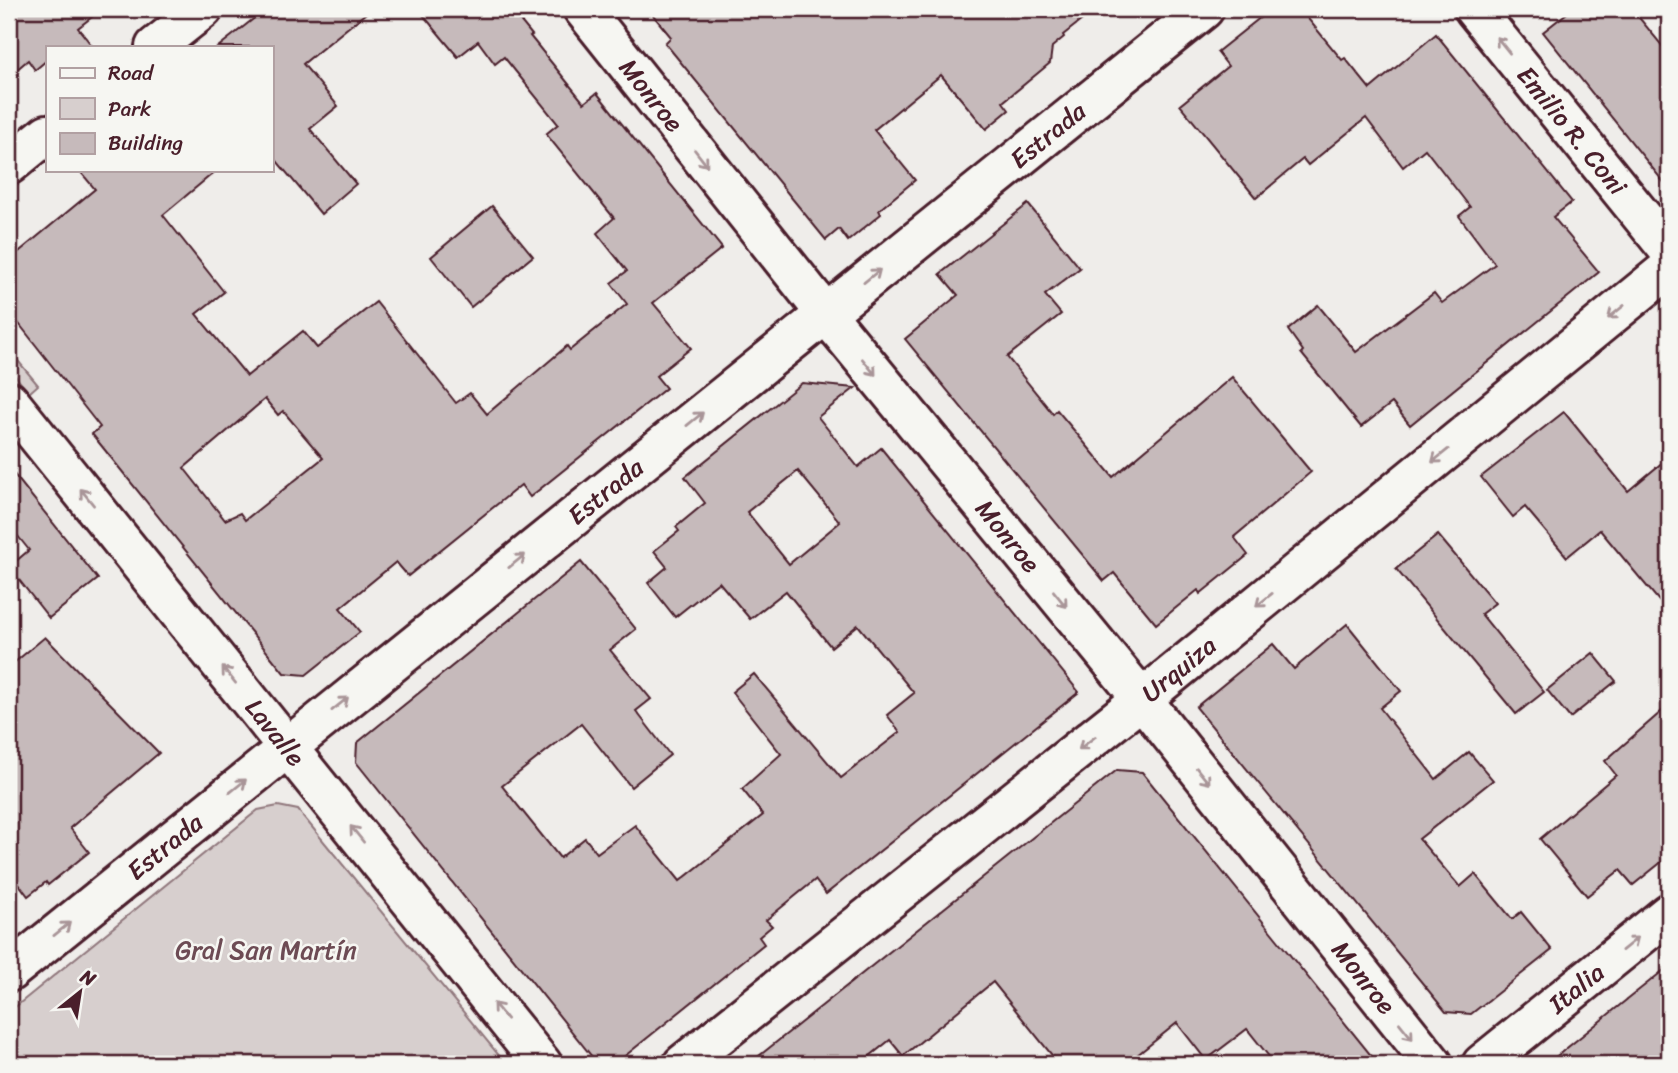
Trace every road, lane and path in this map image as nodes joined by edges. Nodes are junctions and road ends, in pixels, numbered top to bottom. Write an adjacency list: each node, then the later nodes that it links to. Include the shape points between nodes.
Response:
1 (203, 9): 5 (street)
2 (583, 9): 10 (street, Monroe, one-way to 10)
3 (1204, 9): 10 (street, Estrada, one-way to 3)
4 (1474, 9): 8 (street, Emilio R. Coni, one-way to 4)
5 (156, 46)
6 (46, 135): 7 (street)
7 (9, 165)
8 (1669, 250)
9 (1669, 268): 12 (street, Urquiza, one-way to 12)
10 (825, 314): 12 (street, Monroe, one-way to 12); 13 (street, Estrada, one-way to 10)
11 (9, 401): 13 (street, Lavalle, one-way to 11)
12 (1142, 699): 17 (street, Urquiza, one-way to 17); 18 (street, Monroe, one-way to 18)
13 (287, 747): 15 (street, Estrada, one-way to 13); 16 (street, Lavalle, one-way to 13)
14 (1669, 912): 19 (street, Italia, one-way to 14)
15 (9, 972)
16 (542, 1064)
17 (683, 1064)
18 (1433, 1064)
19 (1482, 1064)

